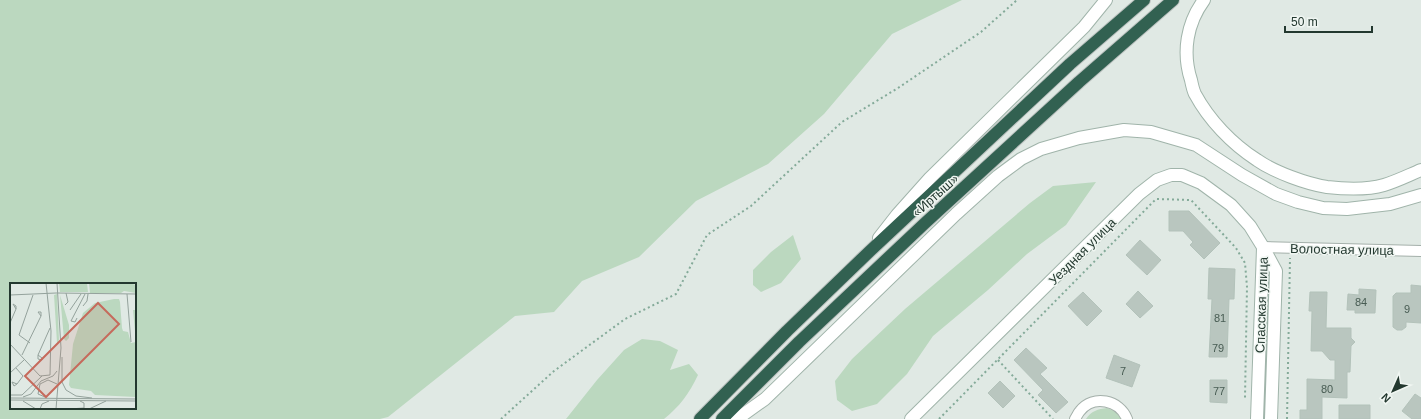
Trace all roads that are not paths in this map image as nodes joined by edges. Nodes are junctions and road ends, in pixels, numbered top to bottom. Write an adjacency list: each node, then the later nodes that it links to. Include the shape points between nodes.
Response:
1 (1106, 0): 8 (street, via 1084,27 930,178 897,215)
2 (1144, 0): 8 (highway, «Иртыш», via 1070,64)
3 (1173, 0): 11 (highway, «Иртыш», via 924,224)
4 (1204, 0): 5 (street, via 1189,29 1187,68 1194,93 1211,119 1237,145 1258,161 1283,173 1327,186 1355,188 1384,185)
5 (1421, 170)
6 (1421, 195): 12 (street, via 1390,204 1347,209 1323,208 1276,194 1196,145 1151,132 1124,130 1079,138 1041,149 1021,159 998,176 765,399)
7 (1263, 247): 9 (street, Волостная улица); 13 (street, Уездная улица, via 1250,226 1231,205 1200,183 1182,175 1171,175 1157,180 1139,194); 16 (street, Спасская улица); 17 (street, Спасская улица, via 1276,271)
8 (870, 251): 10 (highway, «Иртыш»)
9 (1421, 251)
10 (700, 419)
11 (722, 419)
12 (737, 419)
13 (912, 419)
14 (1075, 419): 15 (street, via 1080,410 1088,404 1099,401 1119,407)
15 (1127, 419)
16 (1257, 419)
17 (1272, 419)

